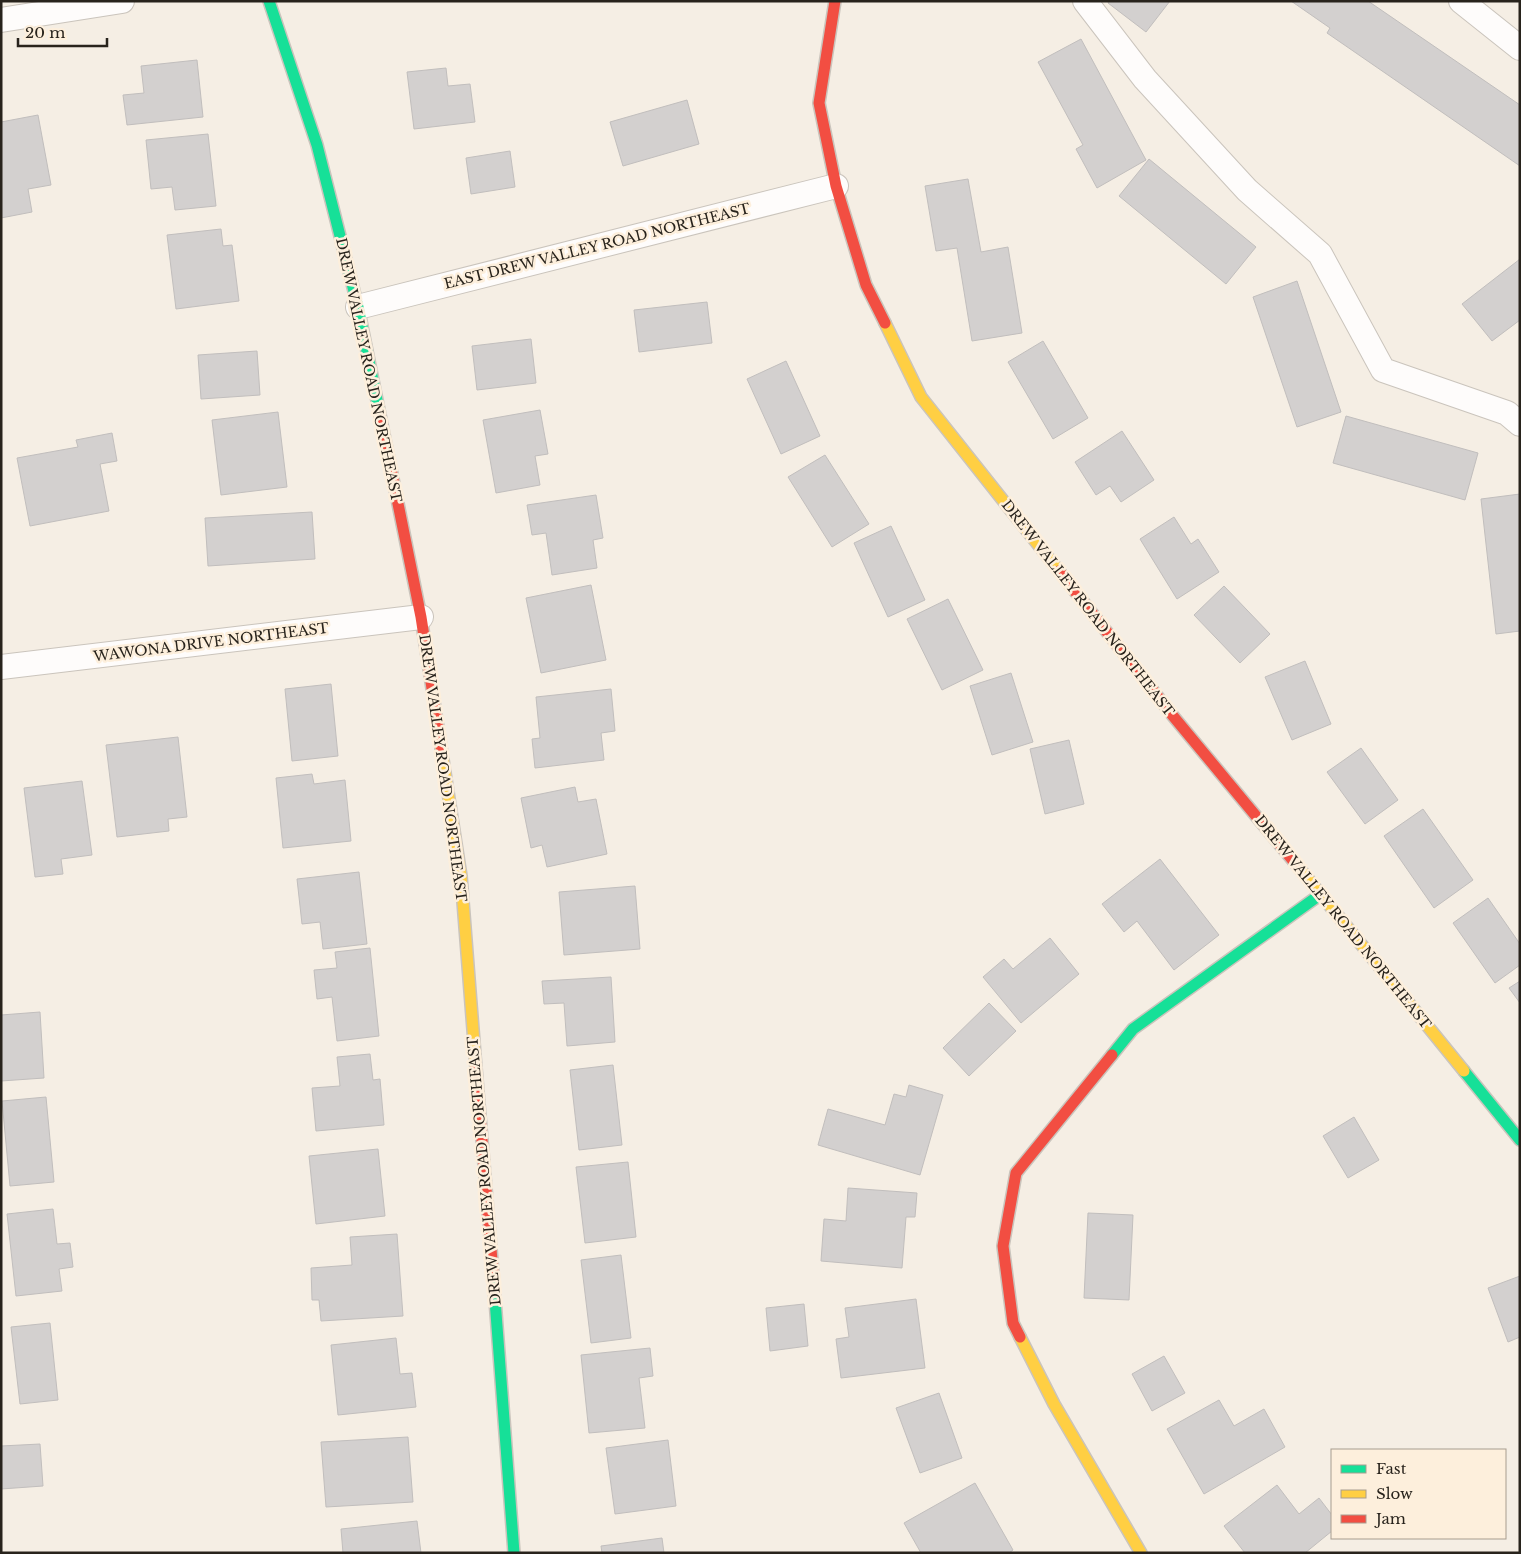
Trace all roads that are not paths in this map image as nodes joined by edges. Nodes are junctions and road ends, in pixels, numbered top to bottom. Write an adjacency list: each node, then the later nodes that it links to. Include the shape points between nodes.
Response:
1 (122, 1): 6 (street)
2 (269, 1): 9 (street, DREW VALLEY ROAD NORTHEAST, via 316,145)
3 (835, 1): 8 (street, DREW VALLEY ROAD NORTHEAST, via 819,102)
4 (1085, 1): 10 (street, via 1145,79 1248,190 1320,254 1383,370 1507,412)
5 (1461, 1): 7 (street)
6 (1, 20)
7 (1520, 48)
8 (836, 186): 9 (street, EAST DREW VALLEY ROAD NORTHEAST); 13 (street, DREW VALLEY ROAD NORTHEAST, via 866,285 921,398 1173,716)
9 (358, 306): 11 (street, DREW VALLEY ROAD NORTHEAST)
10 (1520, 424)
11 (421, 617): 12 (street, WAWONA DRIVE NORTHEAST); 15 (street, DREW VALLEY ROAD NORTHEAST, via 460,876)
12 (1, 667)
13 (1321, 894): 14 (street, DREW VALLEY ROAD NORTHEAST); 16 (street, via 1133,1029 1016,1173 1003,1246 1014,1323 1054,1404)
14 (1520, 1140)
15 (514, 1553)
16 (1141, 1553)

